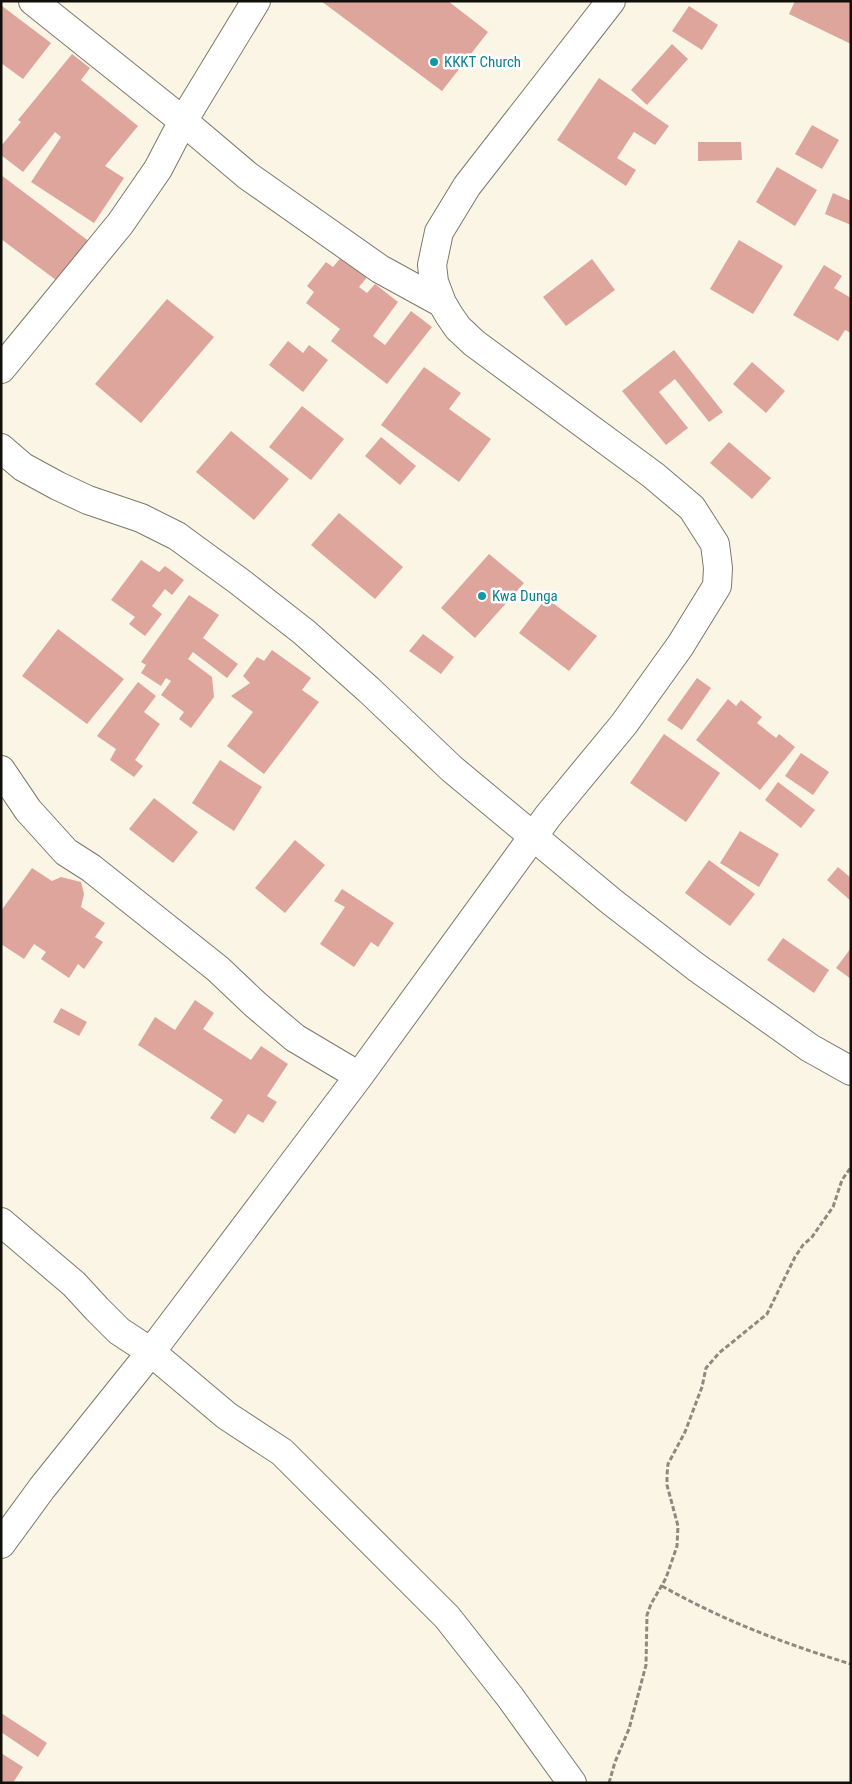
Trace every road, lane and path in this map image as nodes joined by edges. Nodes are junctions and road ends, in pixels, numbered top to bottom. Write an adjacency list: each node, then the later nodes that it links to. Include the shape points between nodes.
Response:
1 (33, 1): 4 (street)
2 (256, 1): 4 (street)
3 (611, 1): 5 (street, via 467,186 439,232 432,265)
4 (183, 120): 5 (street, via 248,176 380,269); 6 (street, via 158,169 120,224)
5 (442, 303): 9 (street, via 458,328 474,343 653,475 692,508 715,544 718,586 624,724)
6 (1, 369)
7 (1, 448): 9 (street, via 23,467 58,486 141,518 177,536 232,576 304,632 452,769)
8 (1, 770): 11 (street, via 28,810 66,852 91,868 218,969 295,1038)
9 (533, 836): 10 (street, via 696,967 810,1048); 11 (street)
10 (851, 1071)
11 (358, 1076): 14 (street)
12 (851, 1167): 16 (path, via 842,1180 833,1207 795,1257 767,1314 719,1353 706,1368 685,1432 668,1464 666,1475 678,1536 674,1558)
13 (1, 1222): 14 (street, via 74,1284 119,1332)
14 (151, 1352): 15 (street); 18 (street, via 227,1416 282,1452 447,1617)
15 (1, 1544)
16 (662, 1586): 17 (path, via 724,1618); 19 (path, via 647,1615 646,1665 629,1729)
17 (851, 1664)
18 (572, 1783)
19 (609, 1783)

